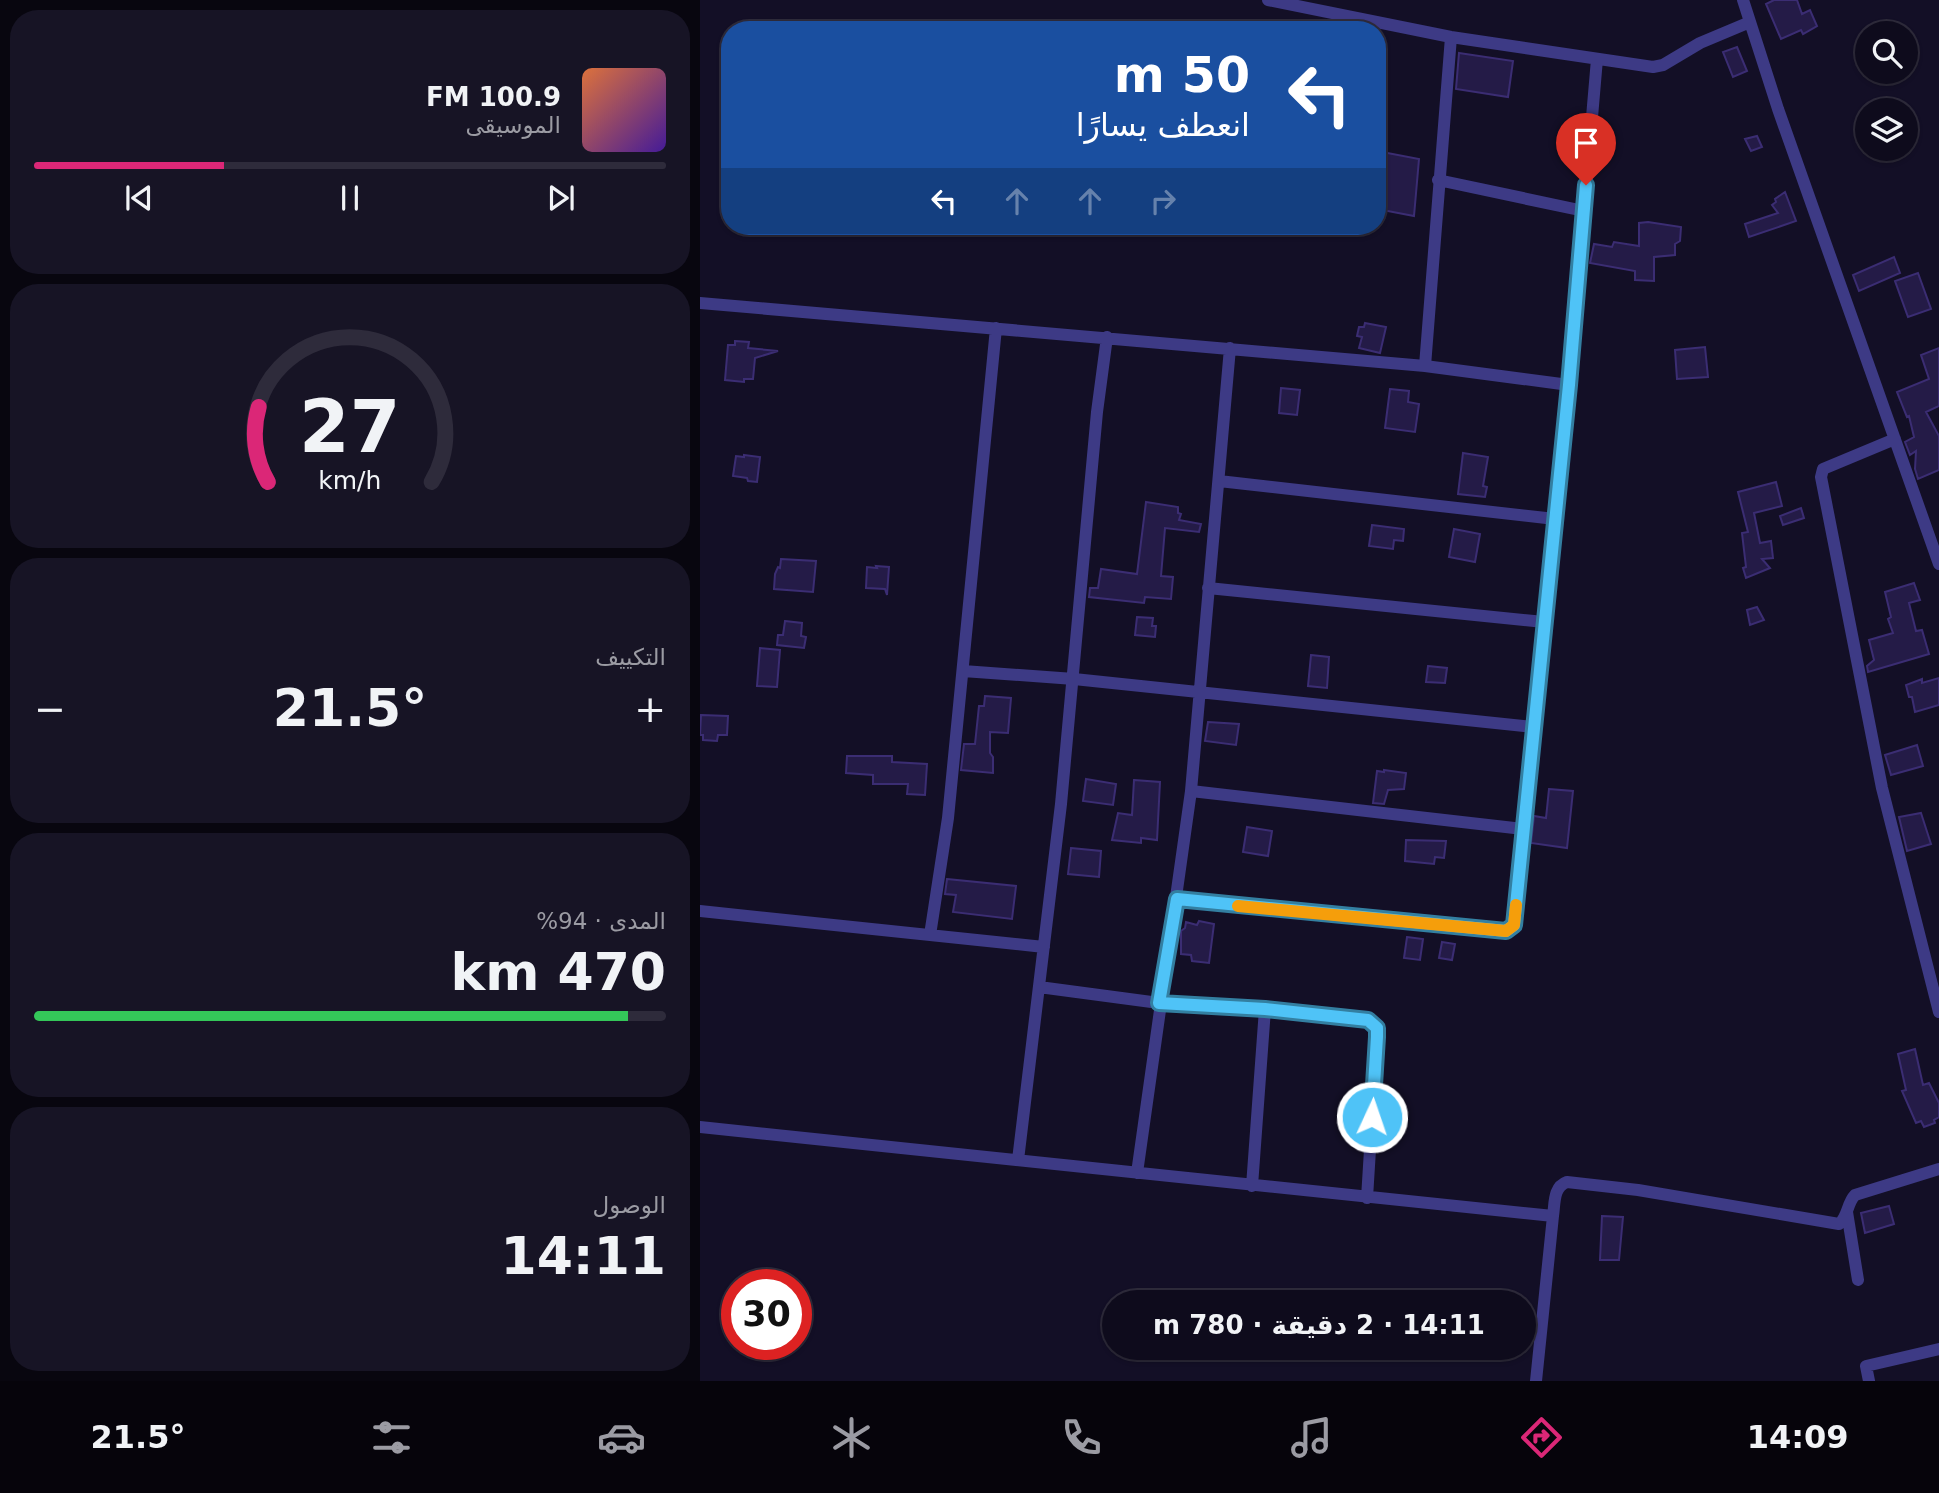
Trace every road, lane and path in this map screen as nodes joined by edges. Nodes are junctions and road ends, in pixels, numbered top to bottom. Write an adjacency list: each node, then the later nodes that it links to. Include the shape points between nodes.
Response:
1 (1268, 0): 3 (street)
2 (1743, 0): 4 (street)
3 (1372, 21)
4 (1750, 22): 7 (street, via 1653,68); 16 (street)
5 (1386, 24): 6 (street)
6 (1451, 37): 7 (street); 8 (street)
7 (1597, 59): 9 (street)
8 (1438, 180): 9 (street); 14 (street)
9 (1584, 211): 15 (street)
10 (700, 303): 11 (street)
11 (996, 328): 12 (street); 22 (street)
12 (1107, 337): 13 (street); 23 (street)
13 (1230, 348): 14 (street); 17 (street)
14 (1425, 366): 15 (street)
15 (1569, 385): 18 (street)
16 (1895, 439): 19 (street); 35 (street, via 1823,469 1821,477 1882,788)
17 (1219, 481): 18 (street); 20 (street)
18 (1555, 519): 21 (street)
19 (1939, 564)
20 (1209, 588): 21 (street); 24 (street)
21 (1544, 622): 25 (street)
22 (962, 671): 23 (street); 30 (street, via 948,818)
23 (1073, 679): 24 (street); 31 (street)
24 (1199, 692): 25 (street); 26 (street)
25 (1533, 727): 27 (street)
26 (1191, 791): 27 (street); 28 (street)
27 (1523, 829): 28 (street, via 1514,925 1506,931)
28 (1177, 899): 33 (street)
29 (700, 911): 30 (street)
30 (929, 935): 31 (street)
31 (1044, 947): 32 (street)
32 (1039, 987): 33 (street); 37 (street)
33 (1159, 1003): 34 (street); 39 (street)
34 (1265, 1009): 40 (street); 41 (street, via 1368,1020 1377,1028)
35 (1939, 1012)
36 (700, 1128): 37 (street)
37 (1018, 1160): 39 (street)
38 (1939, 1169): 42 (street, via 1855,1195)
39 (1137, 1173): 40 (street)
40 (1252, 1186): 41 (street)
41 (1367, 1198): 43 (street)
42 (1847, 1208): 43 (street, via 1843,1221 1835,1224 1567,1182 1556,1192); 44 (street)
43 (1553, 1216): 46 (street)
44 (1858, 1280)
45 (1939, 1349): 47 (street, via 1867,1366)
46 (1536, 1381)
47 (1869, 1381)

